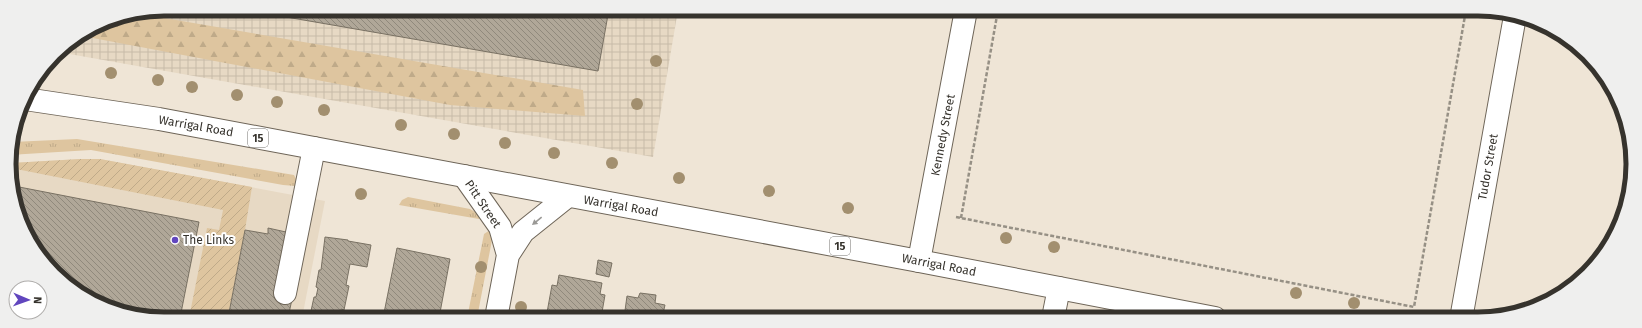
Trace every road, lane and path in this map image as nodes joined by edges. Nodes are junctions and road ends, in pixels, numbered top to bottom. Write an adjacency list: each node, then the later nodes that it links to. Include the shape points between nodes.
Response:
1 (965, 16): 9 (main road, Kennedy Street)
2 (997, 16): 10 (path)
3 (1465, 16): 10 (path, via 1414,307)
4 (1514, 21): 18 (main road, Tudor Street)
5 (31, 100): 6 (main road, Warrigal Road / 15, via 159,119)
6 (314, 148): 7 (main road, Warrigal Road / 15); 14 (main road)
7 (464, 176): 8 (main road, Warrigal Road / 15); 11 (main road, Pitt Street, via 500,227)
8 (568, 196): 11 (main road, Pitt Street, one-way to 11, via 523,232); 12 (main road, Warrigal Road / 15)
9 (928, 212): 10 (path); 12 (main road, Kennedy Street)
10 (961, 218)
11 (508, 255): 15 (main road, Pitt Street)
12 (919, 261): 13 (main road, Warrigal Road / 15)
13 (1059, 288): 16 (main road); 17 (main road, Warrigal Road / 15)
14 (286, 293)
15 (497, 312)
16 (1054, 312)
17 (1185, 312)
18 (1462, 312)

